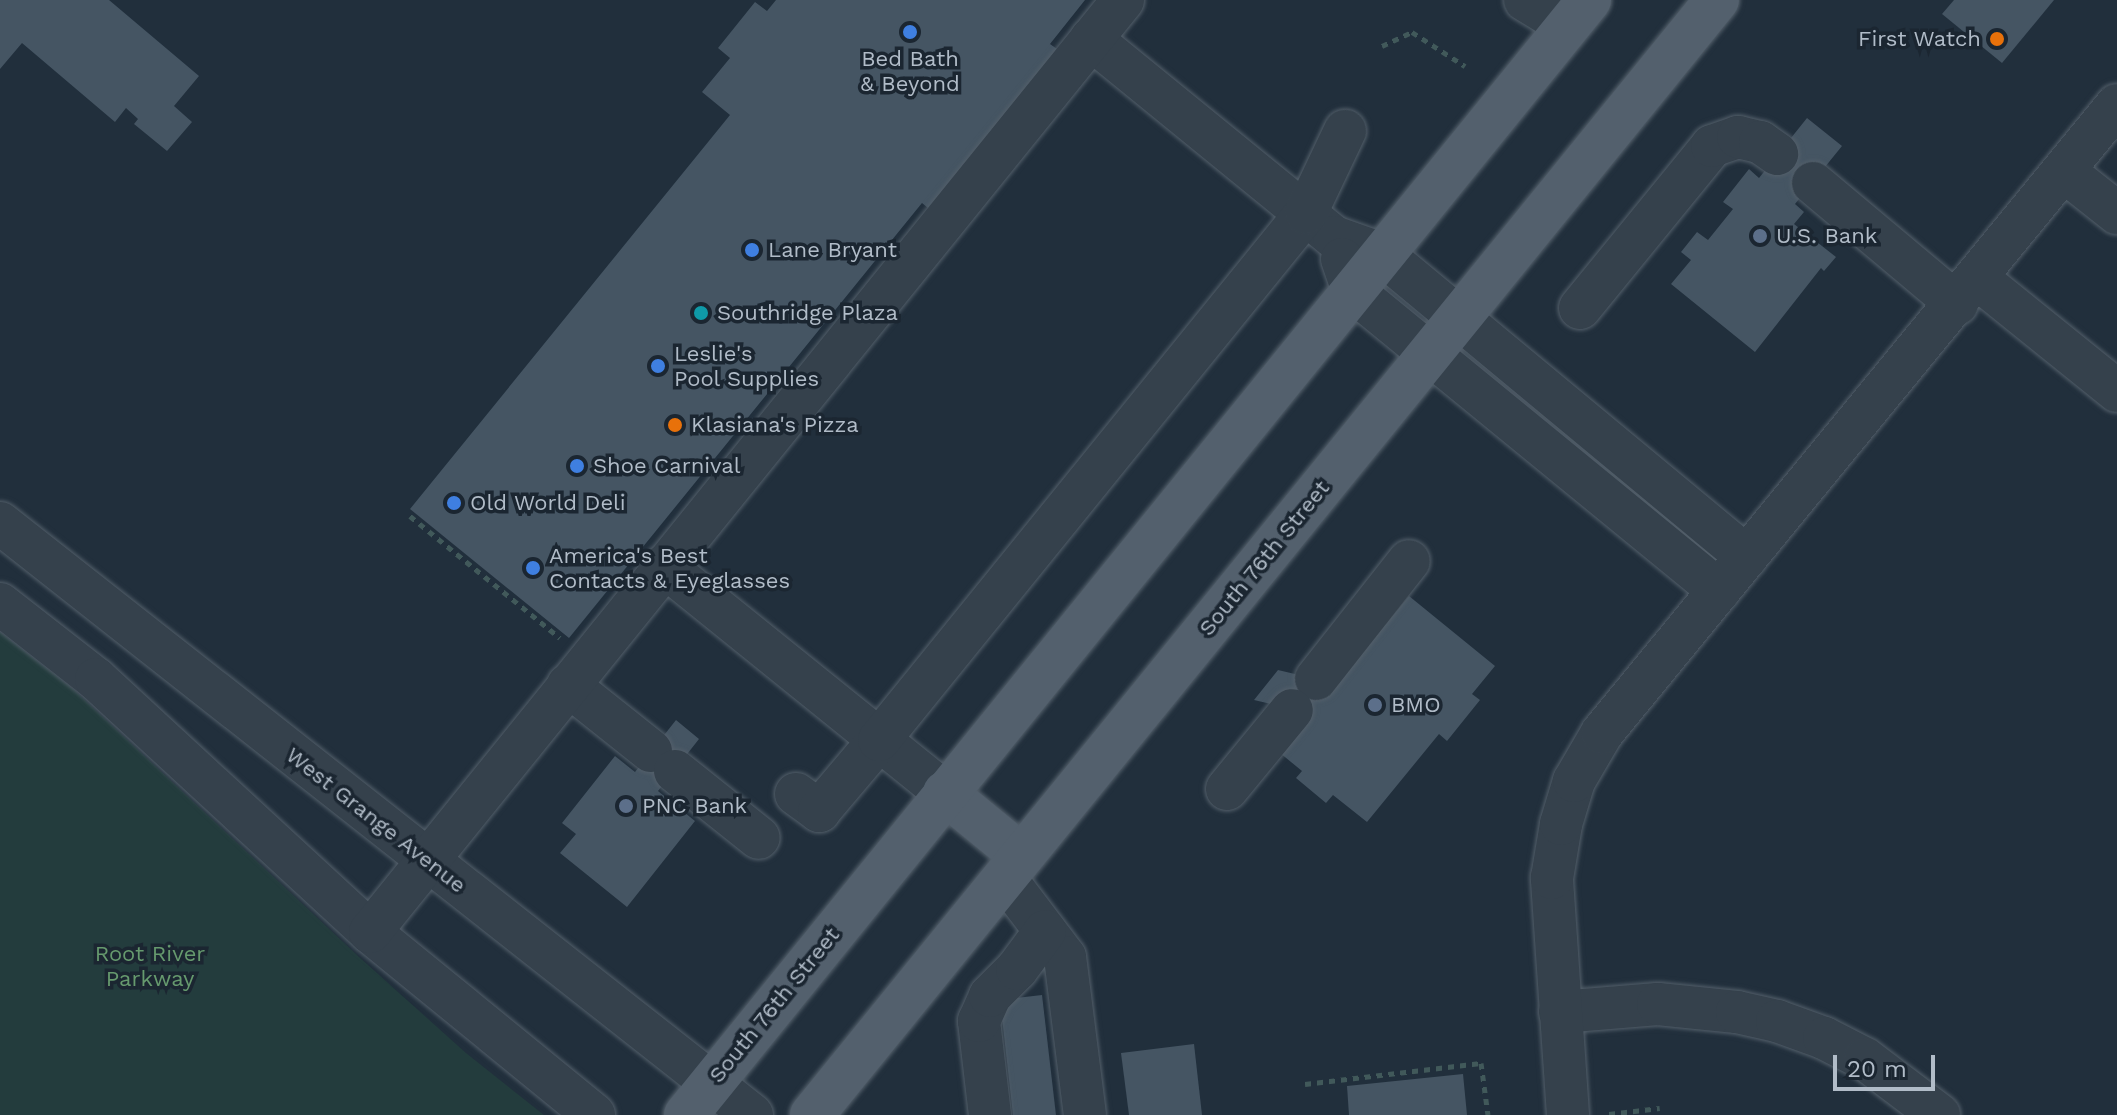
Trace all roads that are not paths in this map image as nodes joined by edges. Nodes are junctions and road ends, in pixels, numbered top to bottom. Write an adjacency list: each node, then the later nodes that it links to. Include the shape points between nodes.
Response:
1 (1123, 0): 5 (street)
2 (1525, 0): 4 (street)
3 (1717, 0): 17 (main road, South 76th Street)
4 (1578, 13): 13 (main road, South 76th Street)
5 (1091, 39): 12 (street); 23 (street)
6 (2117, 105): 9 (street)
7 (1345, 131): 12 (street)
8 (1777, 154): 16 (street, via 1760,142 1738,137 1712,146)
9 (2064, 171): 11 (street); 15 (street)
10 (1813, 183): 15 (street)
11 (2117, 213)
12 (1320, 225): 13 (street); 14 (street); 27 (street)
13 (1382, 254): 14 (main road, South 76th Street); 17 (street)
14 (1353, 291): 18 (street); 29 (main road, South 76th Street)
15 (1967, 291): 19 (street); 21 (street)
16 (1580, 308)
17 (1459, 317): 18 (main road, South 76th Street); 21 (street)
18 (1430, 354): 24 (street); 33 (main road, South 76th Street)
19 (2117, 391)
20 (0, 523): 32 (street, West Grange Avenue)
21 (1747, 557): 24 (street)
22 (1409, 561): 28 (street)
23 (664, 566): 26 (street); 27 (street)
24 (1719, 591): 36 (street, via 1602,733 1574,781 1552,878)
25 (0, 604): 35 (street, via 96,679)
26 (568, 665): 31 (street, via 663,761); 32 (street)
27 (879, 740): 29 (street); 30 (street, via 819,811)
28 (1227, 789)
29 (945, 793): 33 (main road); 37 (main road, South 76th Street)
30 (796, 794)
31 (759, 838)
32 (427, 860): 35 (street); 37 (street, West Grange Avenue)
33 (1013, 867): 34 (street); 40 (main road, South 76th Street)
34 (1045, 931): 41 (street, via 990,996 979,1021); 42 (street, via 1065,957)
35 (370, 932): 38 (street)
36 (1560, 1012): 43 (street); 44 (street, via 1658,1004 1777,1021 1865,1059)
37 (699, 1098): 39 (street, West Grange Avenue)
38 (594, 1115)
39 (752, 1115)
40 (812, 1115)
41 (990, 1115)
42 (1085, 1115)
43 (1568, 1115)
44 (1939, 1115)

